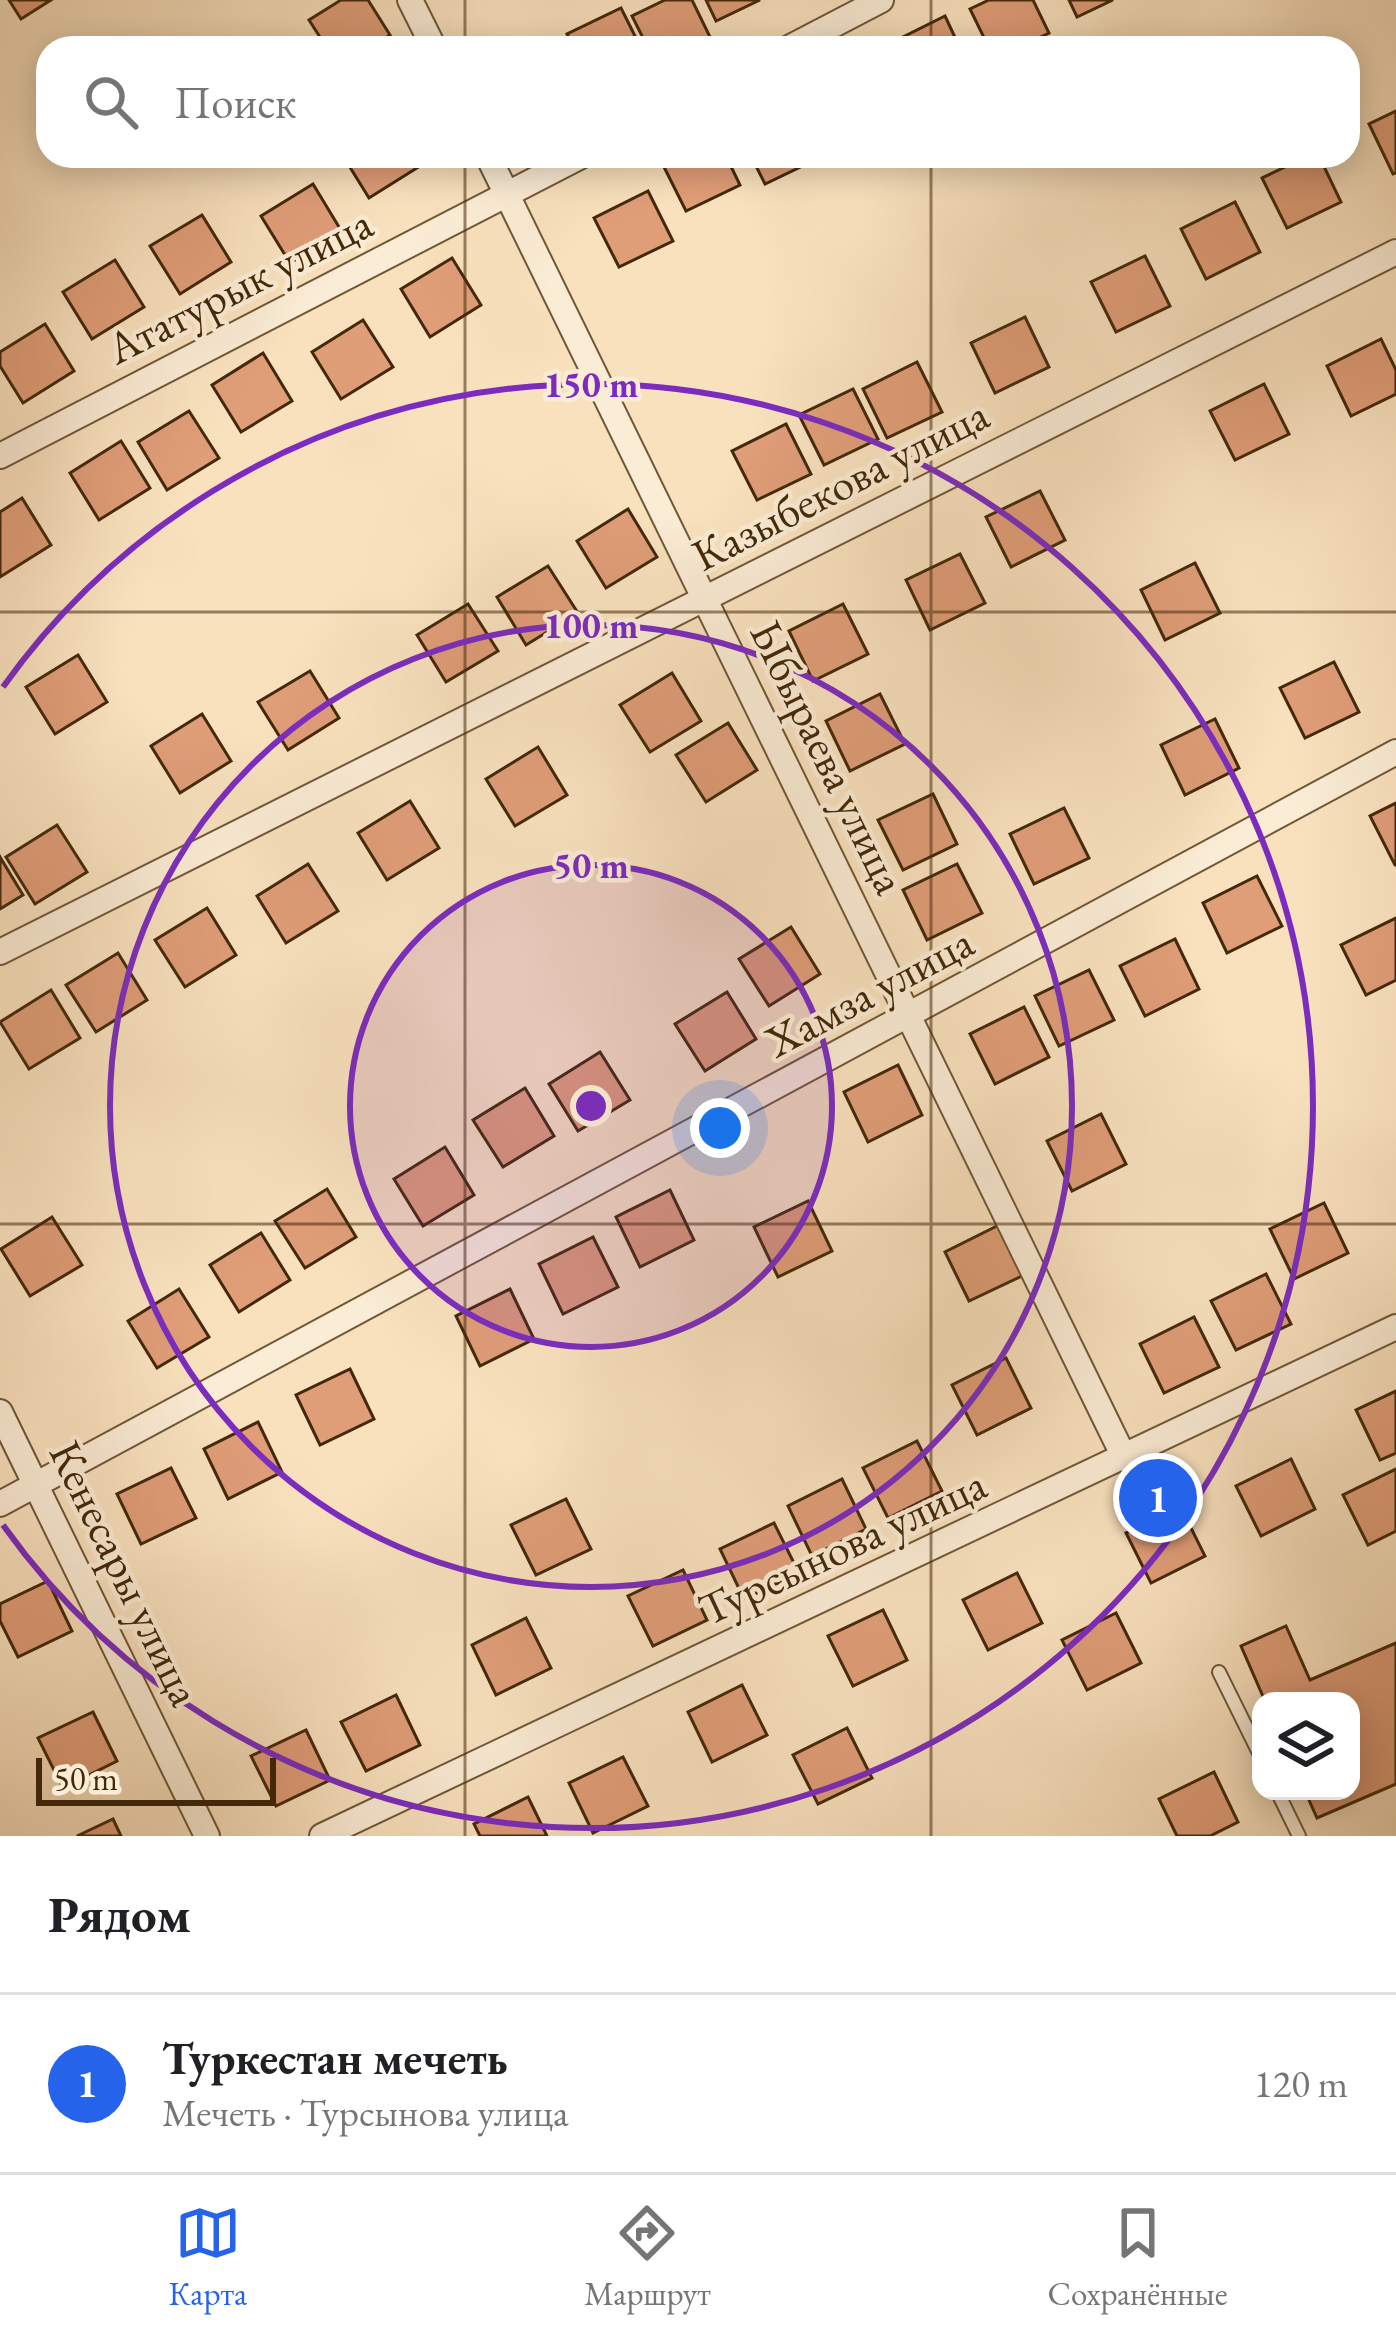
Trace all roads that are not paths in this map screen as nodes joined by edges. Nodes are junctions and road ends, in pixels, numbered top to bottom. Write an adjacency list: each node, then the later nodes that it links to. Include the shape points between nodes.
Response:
1 (410, 0): 3 (street)
2 (881, 0): 4 (street)
3 (428, 36)
4 (812, 36)
5 (494, 168): 7 (street, Ыбыраева улица)
6 (557, 168): 7 (street, Ататурык улица)
7 (507, 194): 9 (street, Ататурык улица); 10 (street, Ыбыраева улица)
8 (1396, 252): 10 (street, Казыбекова улица)
9 (0, 456)
10 (705, 599): 12 (street, Казыбекова улица); 13 (street, Ыбыраева улица)
11 (1396, 752): 13 (street, Хамза улица)
12 (0, 952)
13 (910, 1017): 16 (street, Ыбыраева улица); 17 (street, Хамза улица)
14 (1396, 1327): 16 (street, Турсынова улица)
15 (0, 1412): 17 (street, Кенесары улица)
16 (1125, 1459): 23 (street, Турсынова улица)
17 (37, 1485): 18 (street, Хамза улица); 22 (street, Кенесары улица)
18 (0, 1504)
19 (1220, 1672): 20 (lane)
20 (1252, 1738)
21 (1282, 1800): 24 (lane)
22 (207, 1836)
23 (322, 1836)
24 (1300, 1836)

